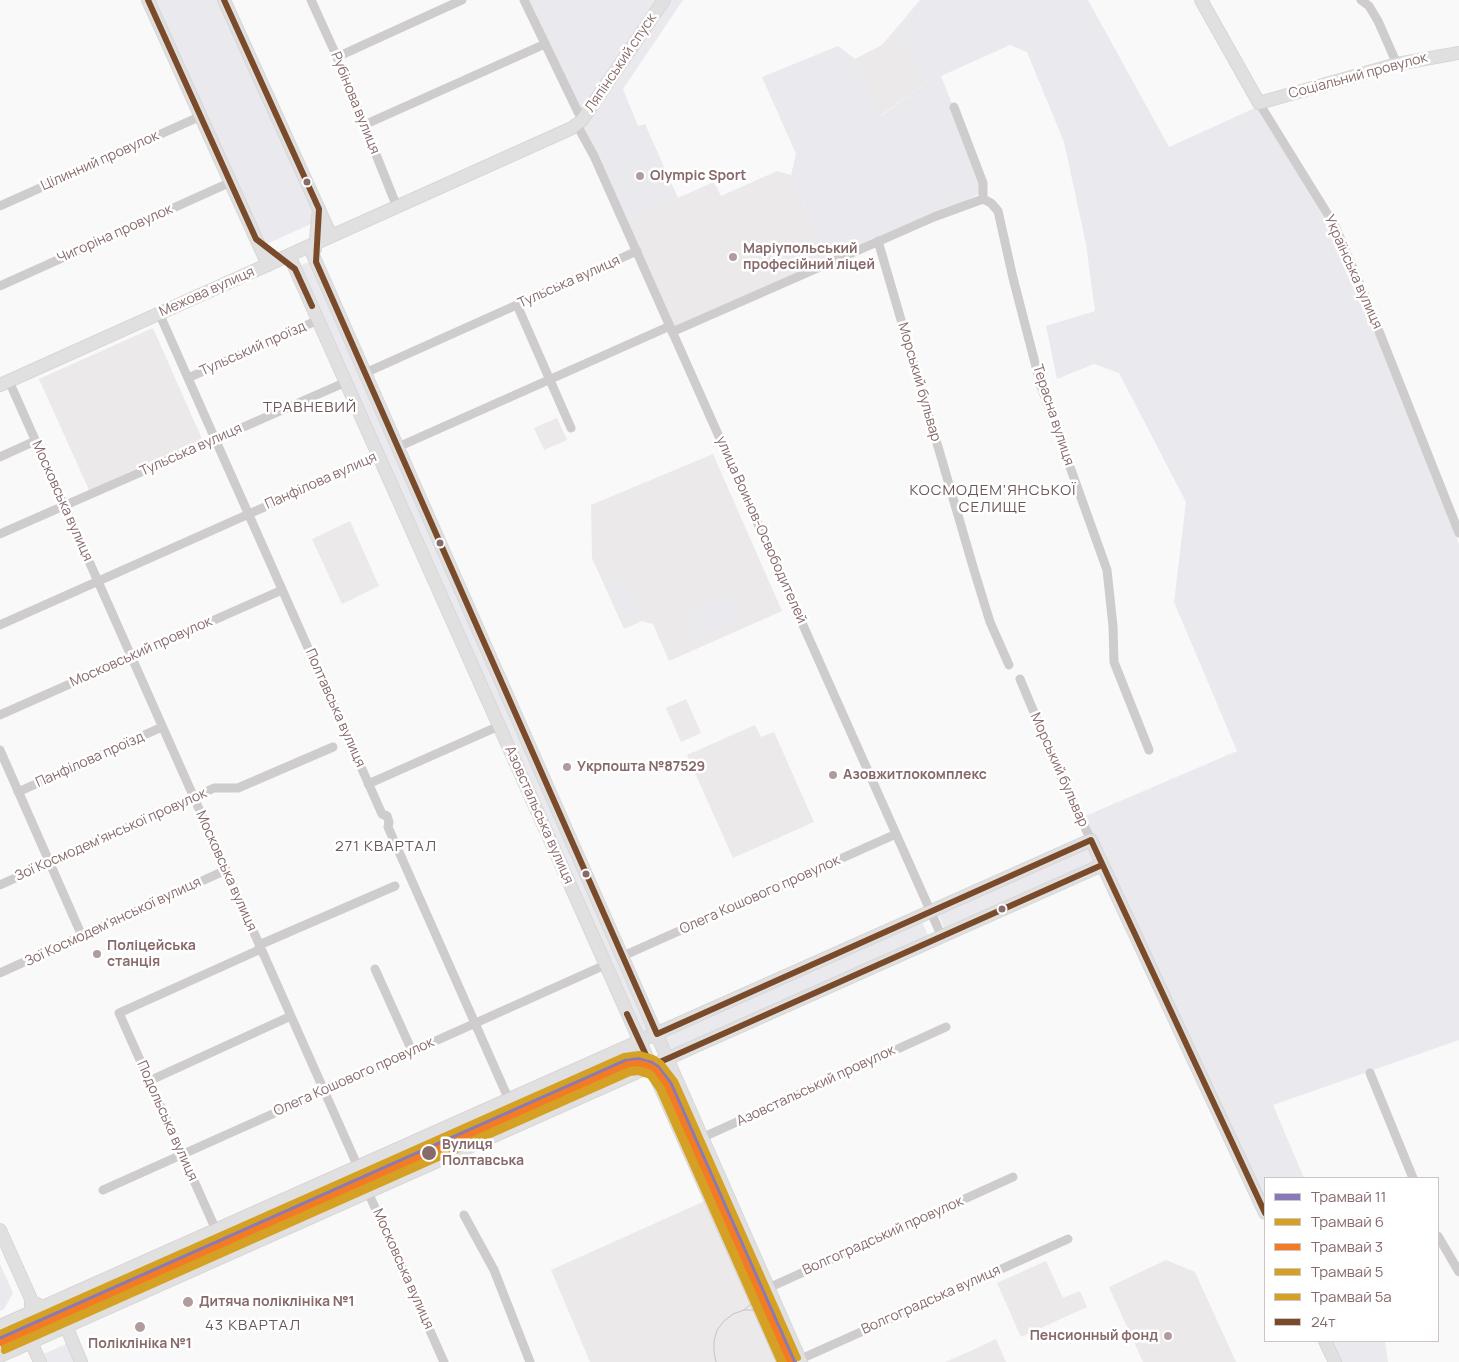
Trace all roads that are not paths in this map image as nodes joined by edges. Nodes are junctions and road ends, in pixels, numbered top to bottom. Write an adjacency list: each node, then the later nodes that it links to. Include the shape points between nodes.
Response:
1 (148, 0): 15 (street)
2 (224, 0): 22 (street, Азовстальська вулиця)
3 (311, 0): 11 (street, Рубінова вулиця)
4 (462, 0): 11 (street)
5 (524, 0): 9 (street, улица Воинов-Освободителей)
6 (664, 0): 16 (street, Ляпінський спуск)
7 (1201, 0): 13 (street, Українська вулиця)
8 (1361, 0): 12 (street, via 1378,21)
9 (545, 44): 16 (street, улица Воинов-Освободителей); 17 (street)
10 (1459, 53): 12 (street, Соціальний провулок)
11 (337, 56): 17 (street, Рубінова вулиця)
12 (1397, 64): 13 (street, Соціальний провулок)
13 (1259, 103): 48 (street, Українська вулиця, via 1335,226)
14 (954, 107): 19 (street, via 983,183)
15 (201, 116): 18 (street); 20 (street, Цілинний провулок)
16 (580, 121): 21 (street, Межова вулиця, via 557,135); 27 (street, улица Воинов-Освободителей)
17 (364, 125): 21 (street, Рубінова вулиця)
18 (231, 182): 24 (street); 30 (street, Чигоріна провулок)
19 (983, 199): 25 (street); 64 (street, Терасна вулиця, via 998,212 1041,386 1107,570 1115,666)
20 (0, 206)
21 (397, 207): 23 (street, Межова вулиця)
22 (319, 209): 23 (street, Азовстальська вулиця); 26 (street, Азовстальська вулиця)
23 (331, 236): 26 (street, Межова вулиця)
24 (256, 239): 28 (street); 29 (street)
25 (878, 241): 34 (street); 56 (street, Морський бульвар, via 990,622)
26 (312, 245): 28 (street, Межова вулиця); 35 (street, Азовстальська вулиця, via 315,260)
27 (636, 251): 31 (street, Тульська вулиця); 34 (street, улица Воинов-Освободителей)
28 (286, 257): 29 (street, Межова вулиця); 33 (street, Азовстальська вулиця, via 295,269)
29 (268, 265): 32 (street, Межова вулиця)
30 (0, 286)
31 (517, 305): 35 (street, Тульська вулиця); 37 (street)
32 (159, 313): 36 (street, Полтавська вулиця); 39 (street, Межова вулиця)
33 (318, 320): 36 (street, Тульський проїзд); 38 (street, Азовстальська вулиця)
34 (671, 329): 37 (street, Панфілова вулиця); 68 (street, улица Воинов-Освободителей)
35 (365, 373): 43 (street, Азовстальська вулиця)
36 (188, 378): 41 (street, Полтавська вулиця)
37 (549, 379): 40 (street); 43 (street, Панфілова вулиця)
38 (346, 382): 41 (street, Тульська вулиця); 44 (street, Азовстальська вулиця)
39 (4, 383): 42 (street, Московська вулиця)
40 (571, 428)
41 (215, 440): 46 (street, Тульська вулиця); 47 (street, Полтавська вулиця)
42 (36, 441): 45 (street); 46 (street, Московська вулиця)
43 (398, 447): 44 (street, Панфілова вулиця); 50 (street, Азовстальська вулиця)
44 (378, 456): 47 (street, Панфілова вулиця); 51 (street, Азовстальська вулиця)
45 (0, 457)
46 (64, 506): 49 (street, Тульська вулиця); 52 (street, Московська вулиця)
47 (248, 514): 52 (street, Панфілова вулиця); 53 (street, Полтавська вулиця)
48 (1459, 533)
49 (0, 534)
50 (439, 540): 51 (street); 59 (street, Азовстальська вулиця)
51 (420, 549): 60 (street, Азовстальська вулиця)
52 (98, 581): 54 (street, Панфілова вулиця); 55 (street, Московська вулиця)
53 (282, 590): 55 (street, Московський провулок); 65 (street, Полтавська вулиця)
54 (0, 625)
55 (131, 656): 58 (street, Московський провулок); 61 (street, Московська вулиця)
56 (1009, 665)
57 (1020, 679): 69 (street, Морський бульвар)
58 (0, 714)
59 (518, 718): 60 (street); 79 (street, Азовстальська вулиця)
60 (499, 726): 65 (street); 80 (street, Азовстальська вулиця)
61 (162, 727): 66 (street, Панфілова проїзд); 67 (street, Московська вулиця)
62 (333, 747): 67 (street, Зої Космодем’янської провулок, via 238,788 214,788)
63 (0, 750): 66 (street)
64 (1149, 750)
65 (368, 784): 84 (street, Полтавська вулиця, via 382,814 390,822 388,827)
66 (18, 792): 70 (street)
67 (194, 797): 70 (street, Зої Космодем’янської провулок); 72 (street, Московська вулиця)
68 (896, 834): 75 (street, улица Воинов-Освободителей); 79 (street, Олега Кошового провулок)
69 (1091, 840): 71 (street, Морський бульвар); 75 (street)
70 (49, 862): 73 (street, Зої Космодем’янської провулок); 76 (street)
71 (1102, 865): 77 (street); 103 (street, Морський бульвар)
72 (226, 870): 76 (street, Зої Космодем’янської вулиця); 78 (street, Московська вулиця)
73 (0, 885)
74 (396, 886): 78 (street)
75 (931, 912): 77 (street, улица Воинов-Освободителей); 86 (street)
76 (82, 936): 82 (street, Зої Космодем’янської вулиця)
77 (942, 936): 89 (street)
78 (260, 947): 83 (street, Московська вулиця); 92 (street, Подольська вулиця, via 119,1013)
79 (623, 956): 86 (street, Азовстальська вулиця)
80 (605, 965): 84 (street, Олега Кошового провулок); 87 (street, Азовстальська вулиця)
81 (375, 969): 88 (street)
82 (0, 973)
83 (291, 1016): 92 (street); 93 (street, Московська вулиця)
84 (475, 1023): 88 (street, Олега Кошового провулок); 94 (street, Полтавська вулиця)
85 (946, 1026): 95 (street, Азовстальський провулок)
86 (657, 1034): 87 (street); 89 (street, Азовстальська вулиця)
87 (639, 1042): 90 (street, Азовстальська вулиця); 94 (street)
88 (412, 1051): 93 (street, Олега Кошового провулок)
89 (667, 1059): 90 (street); 95 (street, Азовстальська вулиця)
90 (651, 1066): 96 (street, Азовстальська вулиця); 102 (street)
91 (1370, 1073): 100 (street)
92 (149, 1081): 97 (street, Подольська вулиця)
93 (324, 1091): 97 (street, Олега Кошового провулок); 98 (street, Московська вулиця)
94 (509, 1100): 98 (street)
95 (702, 1138): 96 (street, Азовстальський провулок); 110 (street, Азовстальська вулиця)
96 (686, 1145): 111 (street, Азовстальська вулиця)
97 (182, 1154): 101 (street, Олега Кошового провулок); 106 (street, Подольська вулиця)
98 (358, 1167): 102 (street, Московська вулиця); 106 (street)
99 (1013, 1177): 110 (street, Волгоградський провулок)
100 (1413, 1177)
101 (103, 1190)
102 (368, 1192): 114 (street); 121 (street, Московська вулиця)
103 (1264, 1211)
104 (464, 1216): 122 (street, via 494,1270)
105 (0, 1230): 112 (street)
106 (216, 1230): 112 (street)
107 (1439, 1238): 109 (street)
108 (1068, 1239): 118 (street, Волгоградська вулиця)
109 (1459, 1272)
110 (768, 1288): 111 (street, Волгоградський провулок); 118 (street, Азовстальська вулиця)
111 (753, 1295): 123 (street, Азовстальська вулиця)
112 (34, 1306): 113 (street); 114 (street); 115 (street)
113 (0, 1326)
114 (66, 1326): 115 (street); 120 (street)
115 (32, 1342): 117 (street); 119 (street)
116 (1325, 1342): 124 (street)
117 (0, 1356)
118 (798, 1361)
119 (40, 1362)
120 (81, 1362)
121 (444, 1362)
122 (530, 1362)
123 (783, 1362)
124 (1335, 1362)

